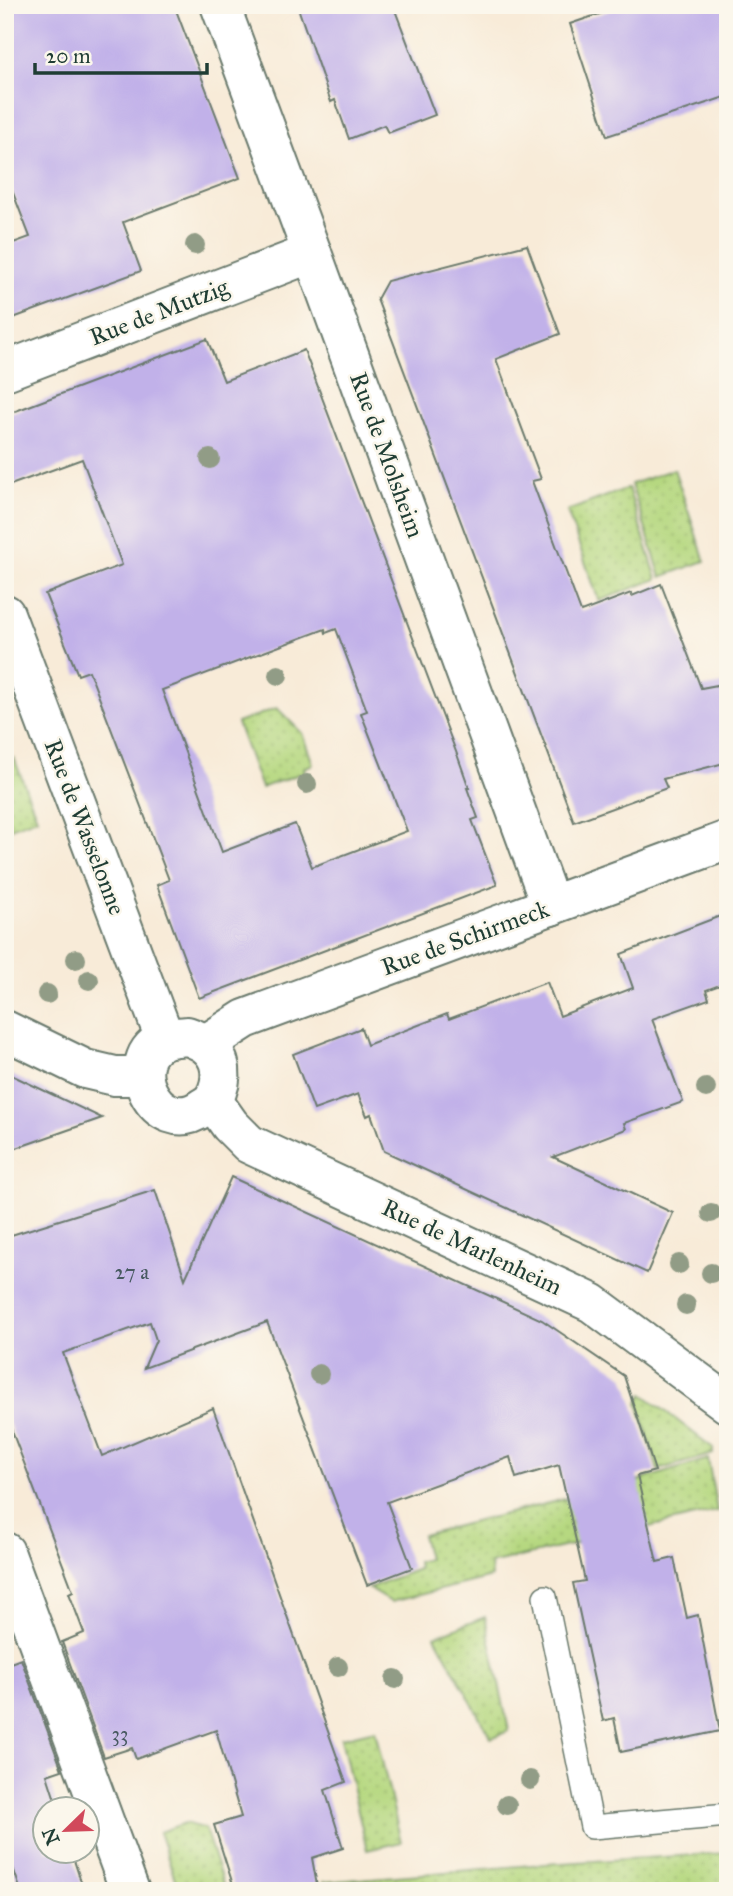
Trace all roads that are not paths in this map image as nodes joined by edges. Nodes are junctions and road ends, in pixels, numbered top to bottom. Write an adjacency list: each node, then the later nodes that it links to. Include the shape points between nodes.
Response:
1 (220, 5): 2 (street, Rue de Molsheim)
2 (313, 253): 3 (street, Rue de Mutzig); 6 (street, Rue de Molsheim)
3 (5, 371)
4 (5, 614): 8 (street, Rue de Wasselonne)
5 (728, 840): 6 (street, Rue de Schirmeck)
6 (551, 906): 9 (street, Rue de Schirmeck, via 244,1020)
7 (5, 1030): 10 (street, via 85,1069)
8 (166, 1039): 9 (street, via 187,1036); 10 (street, via 145,1058)
9 (206, 1044): 11 (street, via 219,1060 221,1082)
10 (142, 1076): 11 (street, via 150,1098 165,1112 181,1116)
11 (213, 1101): 12 (street, Rue de Marlenheim, via 249,1144 592,1303)
12 (728, 1404)
13 (5, 1552): 16 (street)
14 (545, 1597): 15 (lane, via 592,1827)
15 (728, 1815)
16 (130, 1891)

